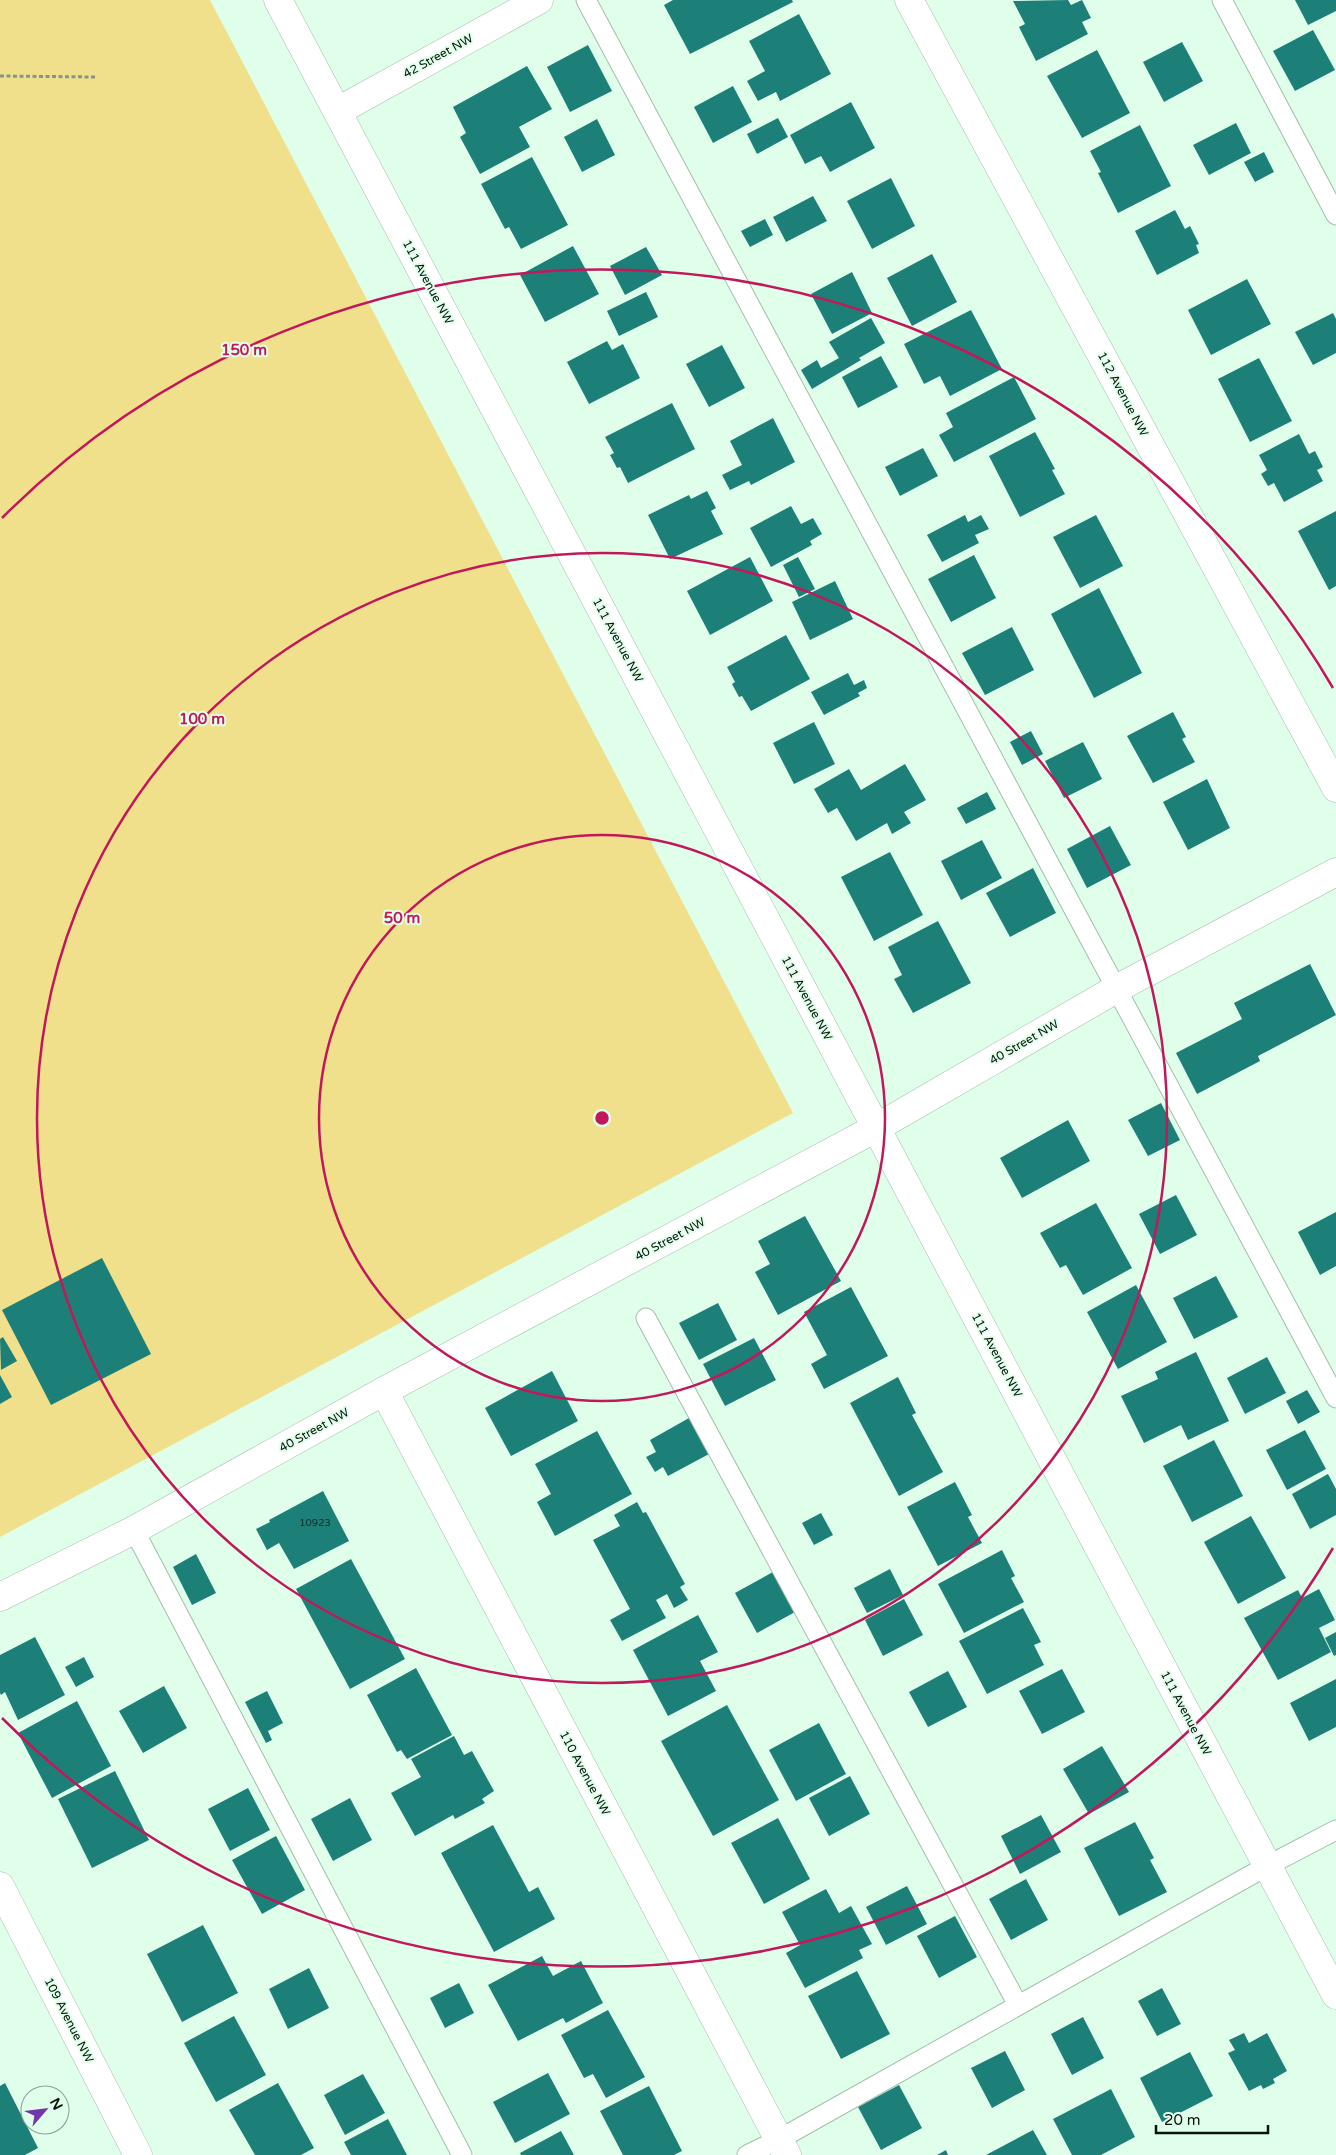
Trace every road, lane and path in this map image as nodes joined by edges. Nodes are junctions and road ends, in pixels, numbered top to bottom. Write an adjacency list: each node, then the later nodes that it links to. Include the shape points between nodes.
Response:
1 (278, 0): 8 (street, 111 Avenue NW)
2 (539, 0): 8 (street, 42 Street NW)
3 (586, 0): 12 (lane)
4 (909, 0): 10 (street, 112 Avenue NW)
5 (1222, 0): 9 (lane)
6 (0, 76): 7 (path)
7 (96, 77)
8 (338, 111): 13 (street, 111 Avenue NW)
9 (1336, 215)
10 (1336, 788)
11 (1336, 872): 12 (street, 40 Street NW)
12 (1116, 989): 13 (street, 40 Street NW); 16 (lane)
13 (876, 1128): 15 (street, 40 Street NW); 20 (street, 111 Avenue NW)
14 (646, 1318): 23 (lane)
15 (384, 1391): 17 (street, 40 Street NW); 24 (street, 110 Avenue NW)
16 (1336, 1398)
17 (134, 1530): 18 (street, 40 Street NW); 26 (lane)
18 (0, 1597)
19 (1336, 1830): 20 (lane)
20 (1267, 1866): 22 (street, 111 Avenue NW); 23 (lane)
21 (0, 1886): 25 (street, 109 Avenue NW)
22 (1336, 1996)
23 (1018, 2005): 24 (lane)
24 (782, 2147): 27 (lane)
25 (138, 2155)
26 (462, 2155)
27 (746, 2155)

